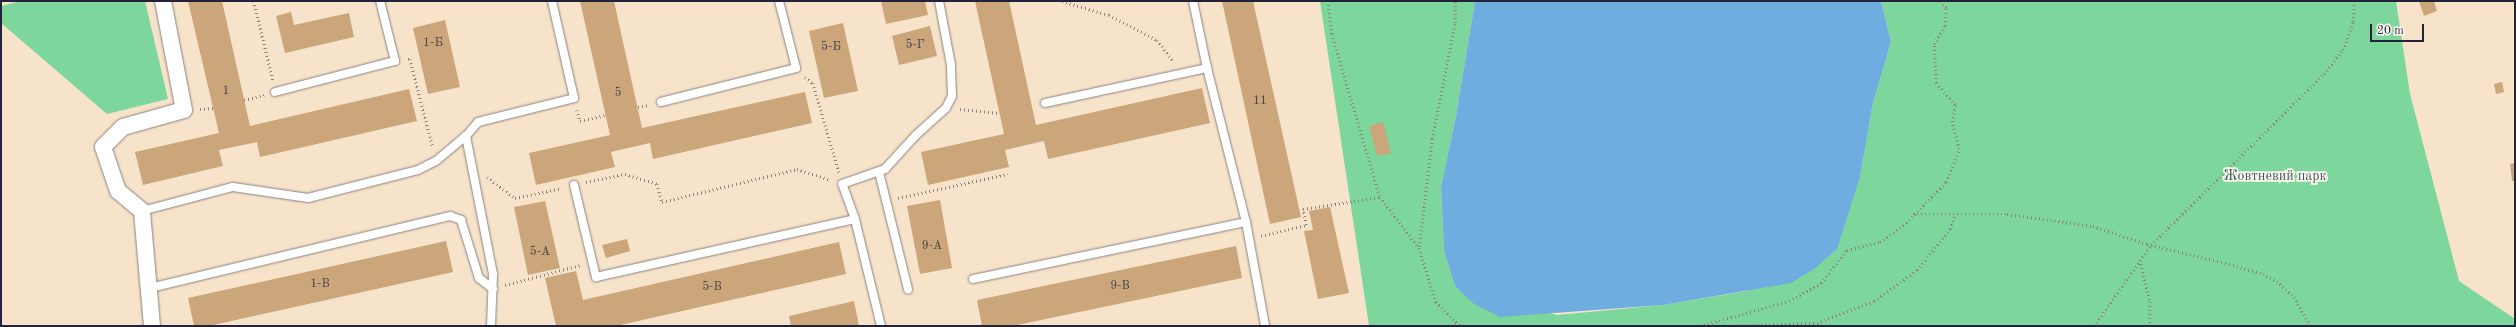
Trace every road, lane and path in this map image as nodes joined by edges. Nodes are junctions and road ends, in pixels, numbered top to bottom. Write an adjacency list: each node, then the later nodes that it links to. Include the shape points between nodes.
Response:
1 (163, 1): 34 (street, via 184,110 123,127 104,147 118,191)
2 (254, 1): 17 (path)
3 (380, 1): 13 (lane)
4 (552, 1): 18 (lane)
5 (779, 1): 14 (lane)
6 (939, 1): 22 (lane, via 952,65 952,96)
7 (1062, 1): 16 (path, via 1109,15 1157,40)
8 (1193, 1): 15 (lane)
9 (1328, 1): 32 (path, via 1332,34)
10 (1455, 1): 41 (path, via 1455,23 1432,139)
11 (1940, 1): 35 (path, via 1946,8 1945,26 1934,44 1936,82 1955,105 1952,122 1959,149 1946,182)
12 (2354, 1): 40 (path, via 2353,22 2343,50 2324,74)
13 (395, 61): 17 (lane); 26 (path, via 410,59)
14 (796, 68): 20 (lane); 30 (path, via 813,83)
15 (1207, 68): 16 (lane); 38 (lane)
16 (1182, 72): 21 (lane)
17 (275, 92): 19 (path)
18 (574, 98): 24 (path, via 580,121); 25 (lane, via 478,122)
19 (244, 100)
20 (661, 102)
21 (1045, 104)
22 (946, 108): 23 (path); 28 (lane)
23 (1000, 113)
24 (605, 115)
25 (466, 136): 26 (lane); 27 (lane)
26 (436, 161): 34 (lane, via 418,170 308,198 233,187)
27 (473, 166): 31 (path, via 515,198); 46 (lane, via 493,274)
28 (879, 172): 30 (lane); 33 (lane)
29 (1007, 174): 33 (path)
30 (842, 184): 31 (path, via 797,169 662,202 657,184 624,174); 37 (lane)
31 (574, 185): 43 (lane)
32 (1380, 197): 39 (path, via 1302,209 1306,225); 41 (path)
33 (886, 201): 47 (lane)
34 (142, 211): 45 (street)
35 (1913, 214): 36 (path); 53 (path, via 1906,223 1880,242 1847,250 1821,283 1789,301)
36 (1956, 214): 40 (path, via 2007,214 2093,226); 54 (path, via 1950,229 1917,270 1874,301 1817,323)
37 (854, 219): 43 (lane, via 596,277); 50 (lane)
38 (1246, 222): 39 (lane); 44 (lane)
39 (1249, 239): 51 (lane)
40 (2151, 245): 42 (path); 57 (path, via 2263,274 2277,281 2294,297)
41 (1419, 248): 52 (path, via 1436,302)
42 (2140, 260): 55 (path); 56 (path, via 2150,302)
43 (593, 262): 46 (path)
44 (973, 279)
45 (150, 288): 46 (lane, via 450,216 461,220 479,278); 48 (street)
46 (493, 289): 49 (lane)
47 (908, 289)
48 (152, 326)
49 (491, 326)
50 (881, 326)
51 (1265, 326)
52 (1460, 326)
53 (1700, 326)
54 (1721, 326)
55 (2094, 326)
56 (2150, 326)
57 (2311, 326)

